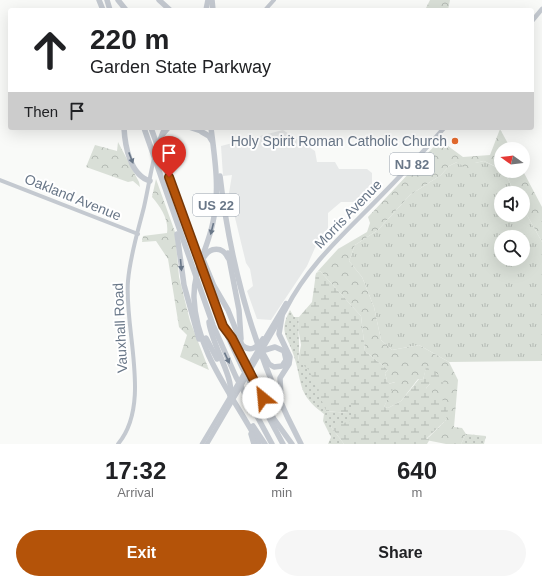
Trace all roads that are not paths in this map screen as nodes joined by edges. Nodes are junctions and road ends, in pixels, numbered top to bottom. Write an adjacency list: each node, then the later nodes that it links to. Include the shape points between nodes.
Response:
1 (118, 0): 4 (highway)
2 (159, 0): 5 (highway)
3 (274, 0): 6 (street)
4 (124, 8)
5 (168, 8)
6 (268, 8)
7 (542, 9): 8 (main road)
8 (534, 19)
9 (124, 130): 21 (highway, one-way to 21, via 132,163 140,176)
10 (145, 130): 22 (highway)
11 (152, 130): 26 (highway)
12 (166, 130): 21 (street, Vauxhall Road, via 160,139)
13 (196, 130): 18 (street)
14 (206, 130): 18 (highway)
15 (210, 130): 19 (highway, US 22)
16 (215, 130): 23 (highway, US 22)
17 (442, 130): 27 (main road, Morris Avenue / NJ 82, via 318,261)
18 (202, 132): 19 (highway, via 209,136)
19 (213, 143): 26 (highway, US 22, one-way to 26, via 217,202 211,233)
20 (0, 180): 24 (street, Oakland Avenue)
21 (150, 181): 24 (street, Vauxhall Road)
22 (173, 212): 26 (highway); 36 (highway, one-way to 36, via 183,282 195,326 207,357)
23 (226, 228): 25 (highway); 34 (highway, US 22, via 244,304)
24 (138, 234): 41 (street, Vauxhall Road, via 127,288 135,393 130,427)
25 (229, 262): 26 (highway, via 223,251 212,249); 32 (highway, via 239,310)
26 (199, 264): 28 (highway, via 197,284); 30 (highway, US 22, via 194,292); 32 (highway, via 228,310); 35 (highway, via 223,326 232,338)
27 (289, 300): 29 (main road, Morris Avenue / NJ 82); 31 (main road, Morris Avenue / NJ 82)
28 (208, 314): 37 (highway, via 214,343); 47 (highway, one-way to 47, via 236,377)
29 (282, 316): 33 (main road, Morris Avenue / NJ 82); 39 (highway, via 279,332 290,356 289,364 282,373 280,390)
30 (198, 322): 36 (highway, US 22, via 206,349); 37 (highway)
31 (263, 339): 32 (highway, via 252,349); 38 (main road, Morris Avenue / NJ 82)
32 (241, 344)
33 (257, 357): 34 (highway, via 265,350 276,346 282,348 286,355 285,363 279,367); 43 (main road, Morris Avenue / NJ 82)
34 (264, 360): 39 (highway, US 22)
35 (250, 378): 48 (highway); 49 (highway)
36 (222, 380): 40 (highway, US 22)
37 (230, 381): 38 (highway, via 232,388)
38 (229, 397): 42 (main road, Morris Avenue / NJ 82)
39 (284, 410): 50 (highway, US 22)
40 (241, 412): 44 (highway); 45 (highway, US 22); 46 (highway)
41 (118, 444)
42 (202, 444)
43 (206, 444)
44 (254, 444)
45 (259, 444)
46 (266, 444)
47 (272, 444)
48 (283, 444)
49 (292, 444)
50 (302, 444)

